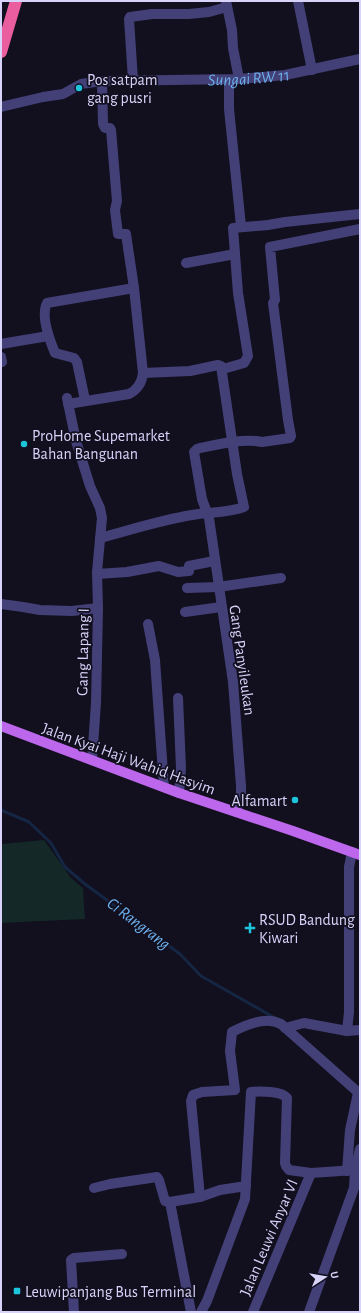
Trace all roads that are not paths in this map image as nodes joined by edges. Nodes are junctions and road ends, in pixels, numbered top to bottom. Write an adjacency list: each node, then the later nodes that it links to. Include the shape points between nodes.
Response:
1 (16, 1): 4 (highway)
2 (298, 1): 6 (street)
3 (227, 4): 7 (street, via 209,12 130,17 128,20); 8 (street, via 232,30)
4 (1, 52)
5 (360, 59): 6 (street)
6 (312, 70): 8 (street)
7 (133, 80): 8 (street); 9 (street)
8 (234, 80): 12 (street, via 229,109)
9 (102, 81): 10 (street, via 81,84 63,94); 16 (street, via 103,124 111,130 118,234 126,234)
10 (1, 107)
11 (360, 214): 12 (street)
12 (241, 226): 14 (street, via 233,228)
13 (360, 229): 22 (street, via 270,247 275,300 273,304 291,436 262,442)
14 (235, 254): 15 (street); 19 (street, via 248,356 244,363)
15 (186, 262)
16 (134, 288): 17 (street, via 47,303 45,307); 20 (street)
17 (48, 336): 18 (street); 21 (street, via 55,353 74,358 77,362)
18 (1, 344)
19 (222, 369): 20 (street, via 218,365 190,372); 22 (street)
20 (143, 373): 21 (street, via 136,389 129,394)
21 (84, 400): 24 (street, Gang Lapang I, via 68,401 76,441 100,508)
22 (233, 442): 23 (street, Gang Panyileukan, via 197,449 194,452 202,499); 23 (street, via 244,507)
23 (207, 512): 24 (street, via 170,519); 25 (street, Gang Panyileukan)
24 (100, 541): 26 (street, Gang Lapang I)
25 (214, 561): 26 (street, via 189,566 189,571 181,572 159,566); 28 (street, Gang Panyileukan)
26 (97, 574): 32 (street, Gang Lapang I)
27 (281, 578): 28 (street)
28 (218, 587): 29 (street); 31 (street, Gang Panyileukan)
29 (187, 588)
30 (1, 604): 32 (street, via 40,610 72,611)
31 (221, 607): 33 (street); 40 (street, Gang Panyileukan, via 236,707 241,796)
32 (98, 608): 37 (street, Gang Lapang I)
33 (184, 612)
34 (148, 624): 38 (street, via 155,660)
35 (178, 698): 39 (street, via 181,768)
36 (1, 726): 37 (main road, Jalan Kyai Haji Wahid Hasyim)
37 (92, 760): 38 (main road, Jalan Kyai Haji Wahid Hasyim)
38 (164, 787): 39 (main road, Jalan Kyai Haji Wahid Hasyim)
39 (179, 793): 40 (main road, Jalan Kyai Haji Wahid Hasyim)
40 (236, 812): 41 (main road, Jalan Kyai Haji Wahid Hasyim)
41 (356, 854): 44 (street, via 349,868 350,1012)
42 (285, 1028): 44 (street, via 304,1023); 45 (street); 51 (street, via 275,1021 267,1020 232,1032 230,1051 235,1090 202,1092 194,1095 191,1101)
43 (360, 1030): 44 (street)
44 (347, 1031)
45 (359, 1093): 47 (street, via 350,1130)
46 (360, 1149): 47 (street)
47 (351, 1170): 48 (street); 58 (street, via 354,1188)
48 (311, 1174): 49 (street, via 289,1170 286,1166 286,1096 251,1092); 57 (street, Jalan Leuwi Anyar VI)
49 (246, 1186): 51 (street); 56 (street, via 245,1199)
50 (94, 1188): 52 (street, via 157,1177 166,1201)
51 (200, 1196): 52 (street)
52 (170, 1202): 55 (street)
53 (122, 1254): 54 (street, via 71,1260)
54 (74, 1312)
55 (191, 1312)
56 (201, 1312)
57 (253, 1312)
58 (309, 1312)

